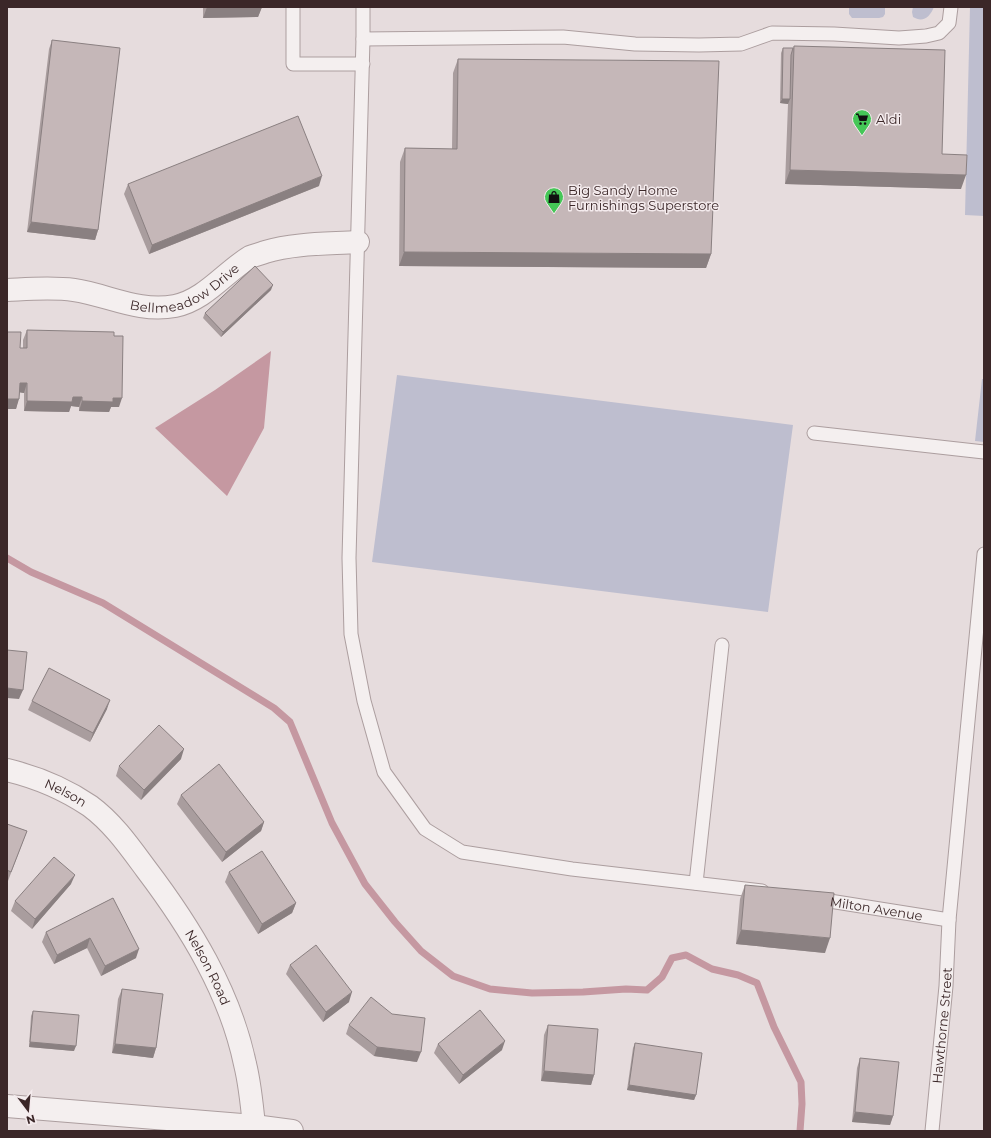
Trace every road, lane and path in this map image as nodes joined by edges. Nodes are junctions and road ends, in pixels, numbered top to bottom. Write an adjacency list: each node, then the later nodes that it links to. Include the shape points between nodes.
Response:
1 (293, 7): 5 (lane, via 293,64)
2 (363, 7): 4 (lane)
3 (951, 7): 4 (lane, via 949,23 939,33 898,38 772,33 741,44 699,46 635,44 563,37)
4 (363, 39): 5 (lane)
5 (363, 64): 6 (lane)
6 (358, 242): 7 (street, Bellmeadow Drive, via 304,245 274,249 252,256 193,299 176,306 156,309 133,306 74,290); 14 (lane, via 349,558 351,634 364,701 384,772 425,829 462,852 572,869)
7 (7, 290)
8 (814, 433): 9 (lane)
9 (984, 452)
10 (984, 554): 17 (lane, Hawthorne Street)
11 (722, 645): 14 (lane)
12 (7, 770): 13 (street, Nelson, via 60,789 89,806)
13 (116, 828): 19 (street, Nelson Road, via 194,939 225,1000 245,1063)
14 (696, 883): 15 (lane)
15 (777, 893)
16 (807, 898): 17 (lane, Milton Avenue)
17 (949, 920): 21 (lane, Hawthorne Street, via 946,986)
18 (7, 1106): 19 (street)
19 (254, 1126): 20 (street)
20 (292, 1131)
21 (932, 1131)

